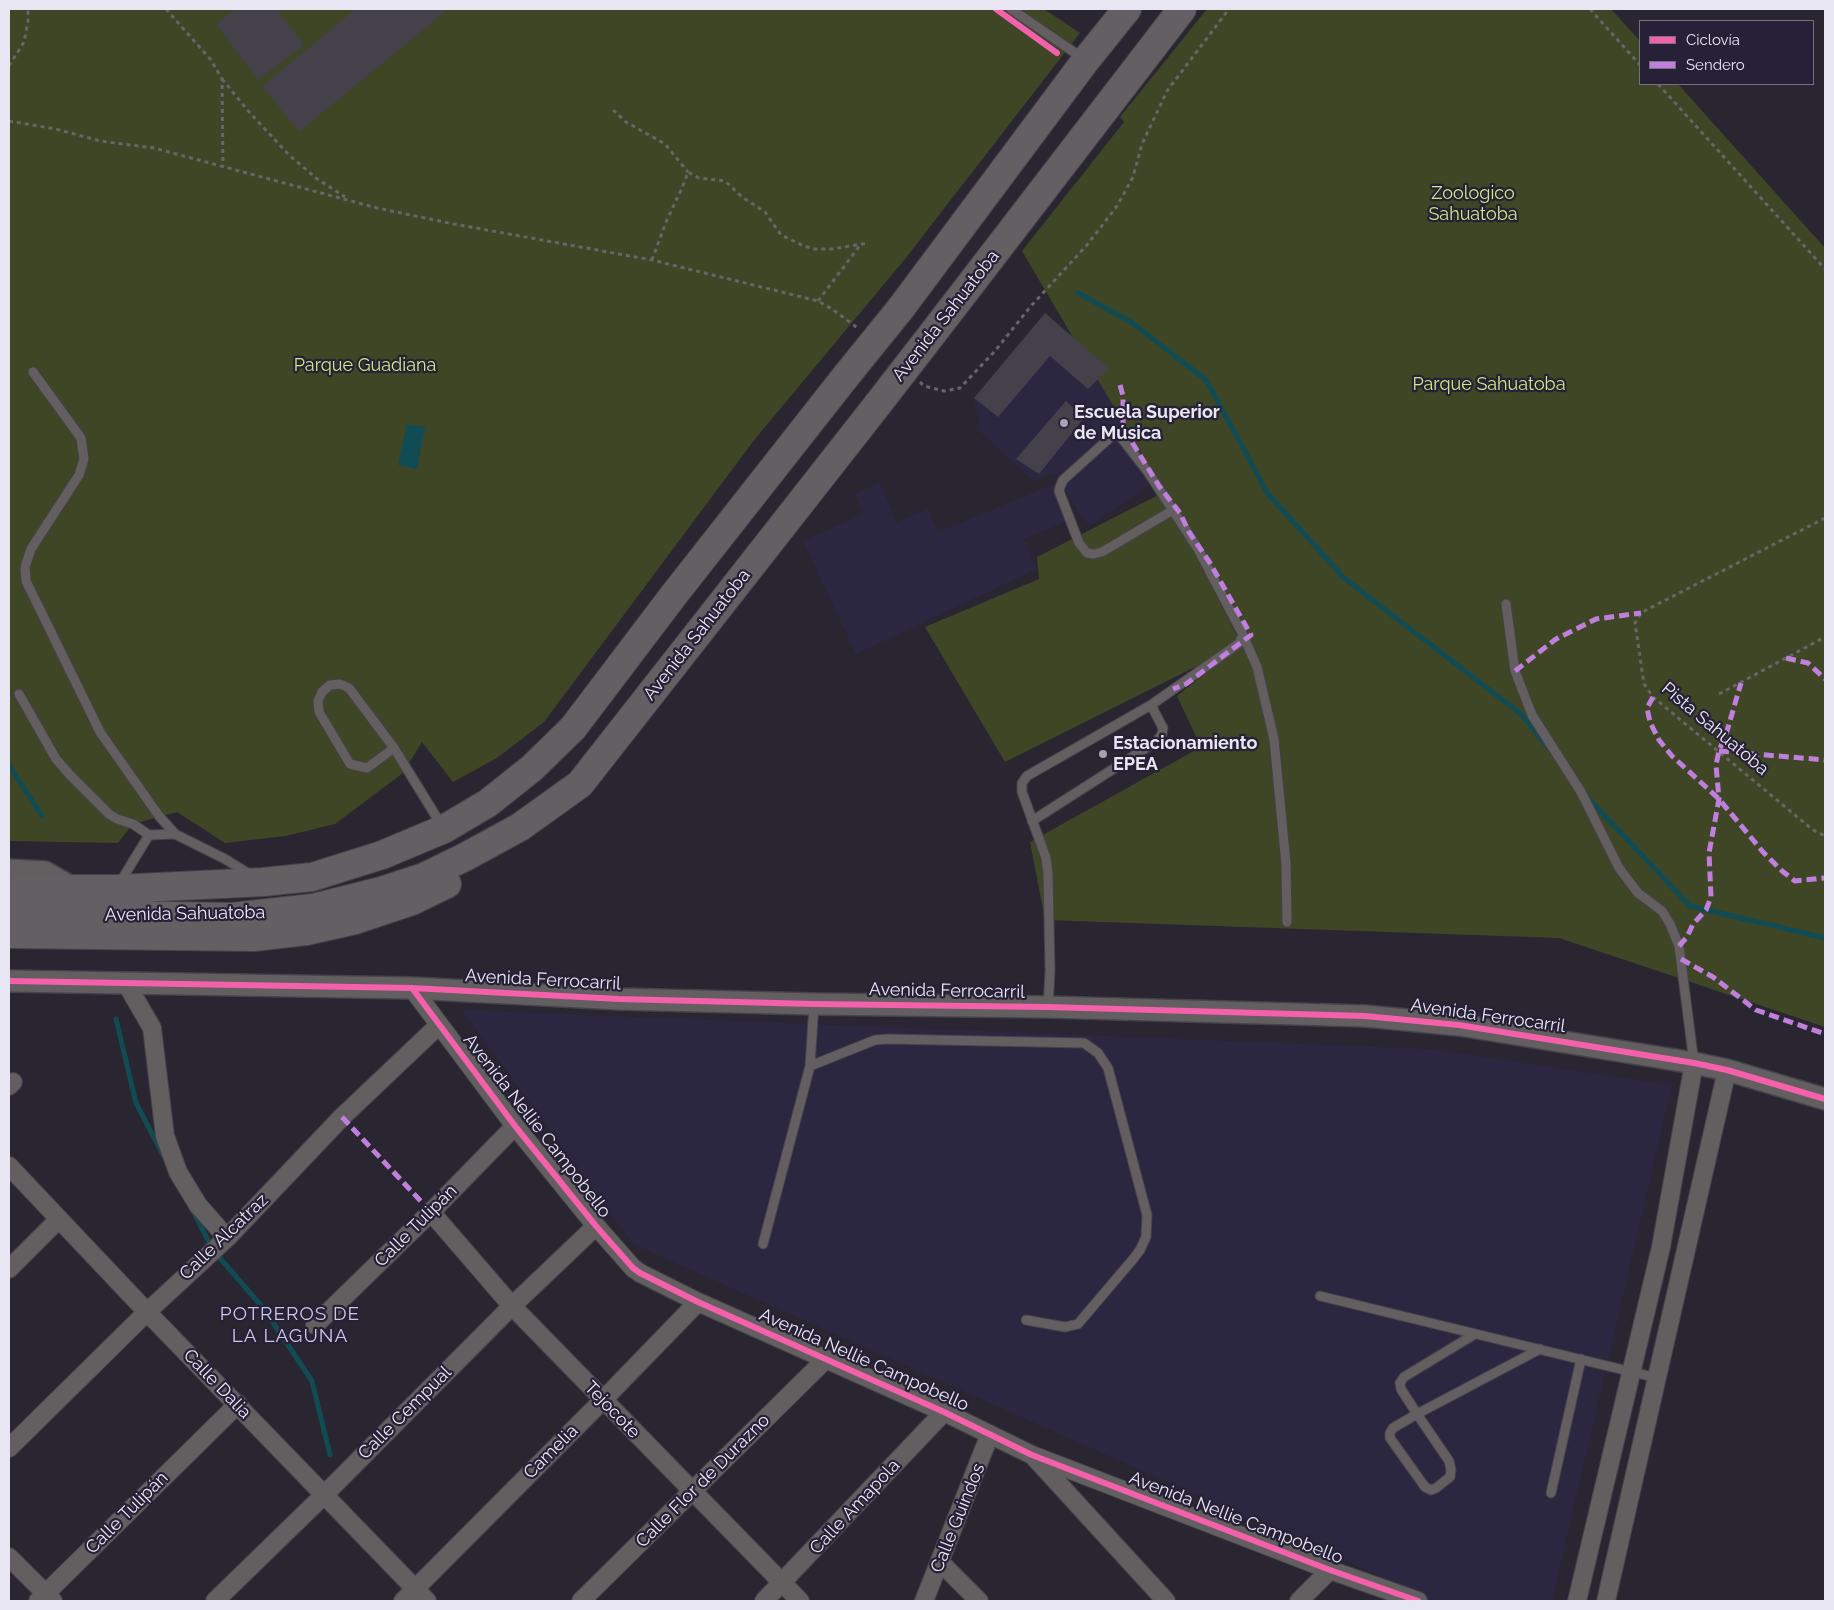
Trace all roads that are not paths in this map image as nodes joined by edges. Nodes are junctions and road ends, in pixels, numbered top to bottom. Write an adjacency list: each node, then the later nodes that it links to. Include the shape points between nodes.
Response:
1 (1011, 9): 4 (lane)
2 (1127, 9): 4 (main road, Avenida Sahuatoba)
3 (1182, 9): 12 (main road, Avenida Sahuatoba, bridge)
4 (1086, 60): 14 (main road, Avenida Sahuatoba, bridge, via 900,308 573,728 532,768 488,803)
5 (33, 372): 15 (lane, via 81,438 84,458 79,475 30,549 26,581 100,732)
6 (1173, 510): 6 (lane, via 1117,434 1063,480 1059,491 1079,543 1087,553 1102,552); 8 (lane, via 1198,549)
7 (1506, 604): 31 (lane, via 1515,671 1532,715 1581,792 1619,868 1638,893 1662,911 1670,924 1679,946)
8 (1243, 635): 10 (lane, via 1232,650); 23 (lane, via 1257,667 1274,739 1286,864)
9 (20, 694): 16 (lane, via 56,759 69,774 108,814)
10 (1151, 705): 13 (lane, via 1163,728 1157,741); 13 (lane, via 1027,776 1022,783 1022,792)
11 (394, 748): 11 (lane, via 349,688 340,684 322,692 318,700 319,712 350,764 367,768); 14 (lane)
12 (580, 784): 22 (main road, Avenida Sahuatoba, via 520,827 465,857 381,891 313,908 232,917); 24 (main road, via 557,818 529,838 477,869 412,901 355,920 306,931 254,937)
13 (1032, 821): 29 (lane, via 1048,873)
14 (444, 829): 18 (main road, Avenida Sahuatoba, via 382,855 312,876)
15 (175, 834): 16 (lane); 18 (lane)
16 (149, 835): 20 (lane)
17 (9, 870): 19 (street, via 45,872)
18 (263, 882): 20 (main road, Avenida Sahuatoba)
19 (73, 888): 20 (main road, Avenida Sahuatoba); 21 (main road, Avenida Sahuatoba)
20 (116, 888)
21 (9, 890)
22 (9, 914)
23 (1287, 922)
24 (9, 934)
25 (9, 980): 26 (street, Avenida Ferrocarril)
26 (126, 983): 27 (street, Avenida Ferrocarril); 40 (street, via 152,1028 165,1136 178,1172 198,1205)
27 (412, 988): 28 (street, Avenida Ferrocarril, via 619,999); 30 (street, Avenida Nellie Campobello)
28 (814, 1004): 29 (street, Avenida Ferrocarril); 32 (lane)
29 (1048, 1007): 31 (street, Avenida Ferrocarril, via 1415,1020)
30 (439, 1024): 35 (street, Avenida Nellie Campobello); 40 (street, Calle Alcatraz, via 342,1117)
31 (1694, 1063): 33 (street, Avenida Ferrocarril); 42 (street)
32 (810, 1066): 41 (lane); 49 (lane, via 876,1040 888,1039 1084,1043 1098,1053 1108,1068 1147,1215 1146,1237 1134,1258 1078,1324 1065,1327)
33 (1728, 1070): 34 (street, Avenida Ferrocarril); 43 (street)
34 (1825, 1099)
35 (515, 1126): 37 (street, Calle Tulipán); 39 (street, Avenida Nellie Campobello)
36 (9, 1166): 38 (street, Calle Dalia)
37 (431, 1212): 47 (street, Tejocote); 50 (street, Calle Tulipán)
38 (59, 1219): 44 (street); 48 (street, Calle Dalia)
39 (596, 1226): 46 (street, Avenida Nellie Campobello, via 633,1268); 47 (street, Calle Cempual)
40 (227, 1238): 48 (street, Calle Alcatraz)
41 (763, 1244)
42 (1661, 1247): 43 (street); 55 (street)
43 (1686, 1253): 56 (street)
44 (9, 1269)
45 (1320, 1296): 51 (lane)
46 (698, 1302): 54 (street, Avenida Nellie Campobello); 57 (street, Camelia)
47 (512, 1306): 57 (street, Tejocote); 68 (street, Calle Cempual)
48 (147, 1312): 58 (street, Calle Dalia); 64 (street, Calle Alcatraz)
49 (1026, 1320)
50 (315, 1325)
51 (1475, 1334): 52 (lane); 60 (lane, via 1400,1383 1400,1389)
52 (1540, 1349): 53 (lane); 60 (lane)
53 (1580, 1359): 55 (lane); 67 (lane)
54 (825, 1360): 59 (street, Avenida Nellie Campobello); 66 (street, Calle Flor de Durazno)
55 (1631, 1372): 56 (lane); 62 (street)
56 (1657, 1378): 63 (street)
57 (603, 1400): 66 (street, Tejocote); 73 (street, Camelia)
58 (238, 1404): 68 (street, Calle Dalia); 74 (street, Calle Tulipán)
59 (944, 1412): 61 (street, Avenida Nellie Campobello); 72 (street, Calle Amapola)
60 (1417, 1414): 60 (lane, via 1393,1428 1390,1438 1425,1487 1431,1490 1450,1476 1451,1470 1449,1461)
61 (990, 1434): 65 (street, Avenida Nellie Campobello); 70 (street, Calle Guindos)
62 (1615, 1441): 63 (street); 85 (street)
63 (1642, 1446): 86 (street)
64 (9, 1448)
65 (1032, 1455): 71 (street, Avenida Nellie Campobello); 82 (street)
66 (692, 1492): 72 (street, Tejocote); 77 (street, Calle Flor de Durazno)
67 (1551, 1493)
68 (324, 1496): 73 (street, Calle Dalia); 75 (street, Calle Cempual)
69 (9, 1557): 74 (street)
70 (940, 1562): 80 (street, Calle Guindos); 81 (street)
71 (1330, 1570): 83 (street); 84 (street, Avenida Nellie Campobello)
72 (782, 1584): 78 (street, Calle Amapola); 79 (street, Tejocote)
73 (421, 1595): 76 (street, Camelia)
74 (46, 1599)
75 (215, 1601)
76 (403, 1601)
77 (581, 1601)
78 (764, 1601)
79 (800, 1601)
80 (924, 1601)
81 (979, 1601)
82 (1166, 1601)
83 (1299, 1601)
84 (1418, 1601)
85 (1577, 1601)
86 (1606, 1601)

